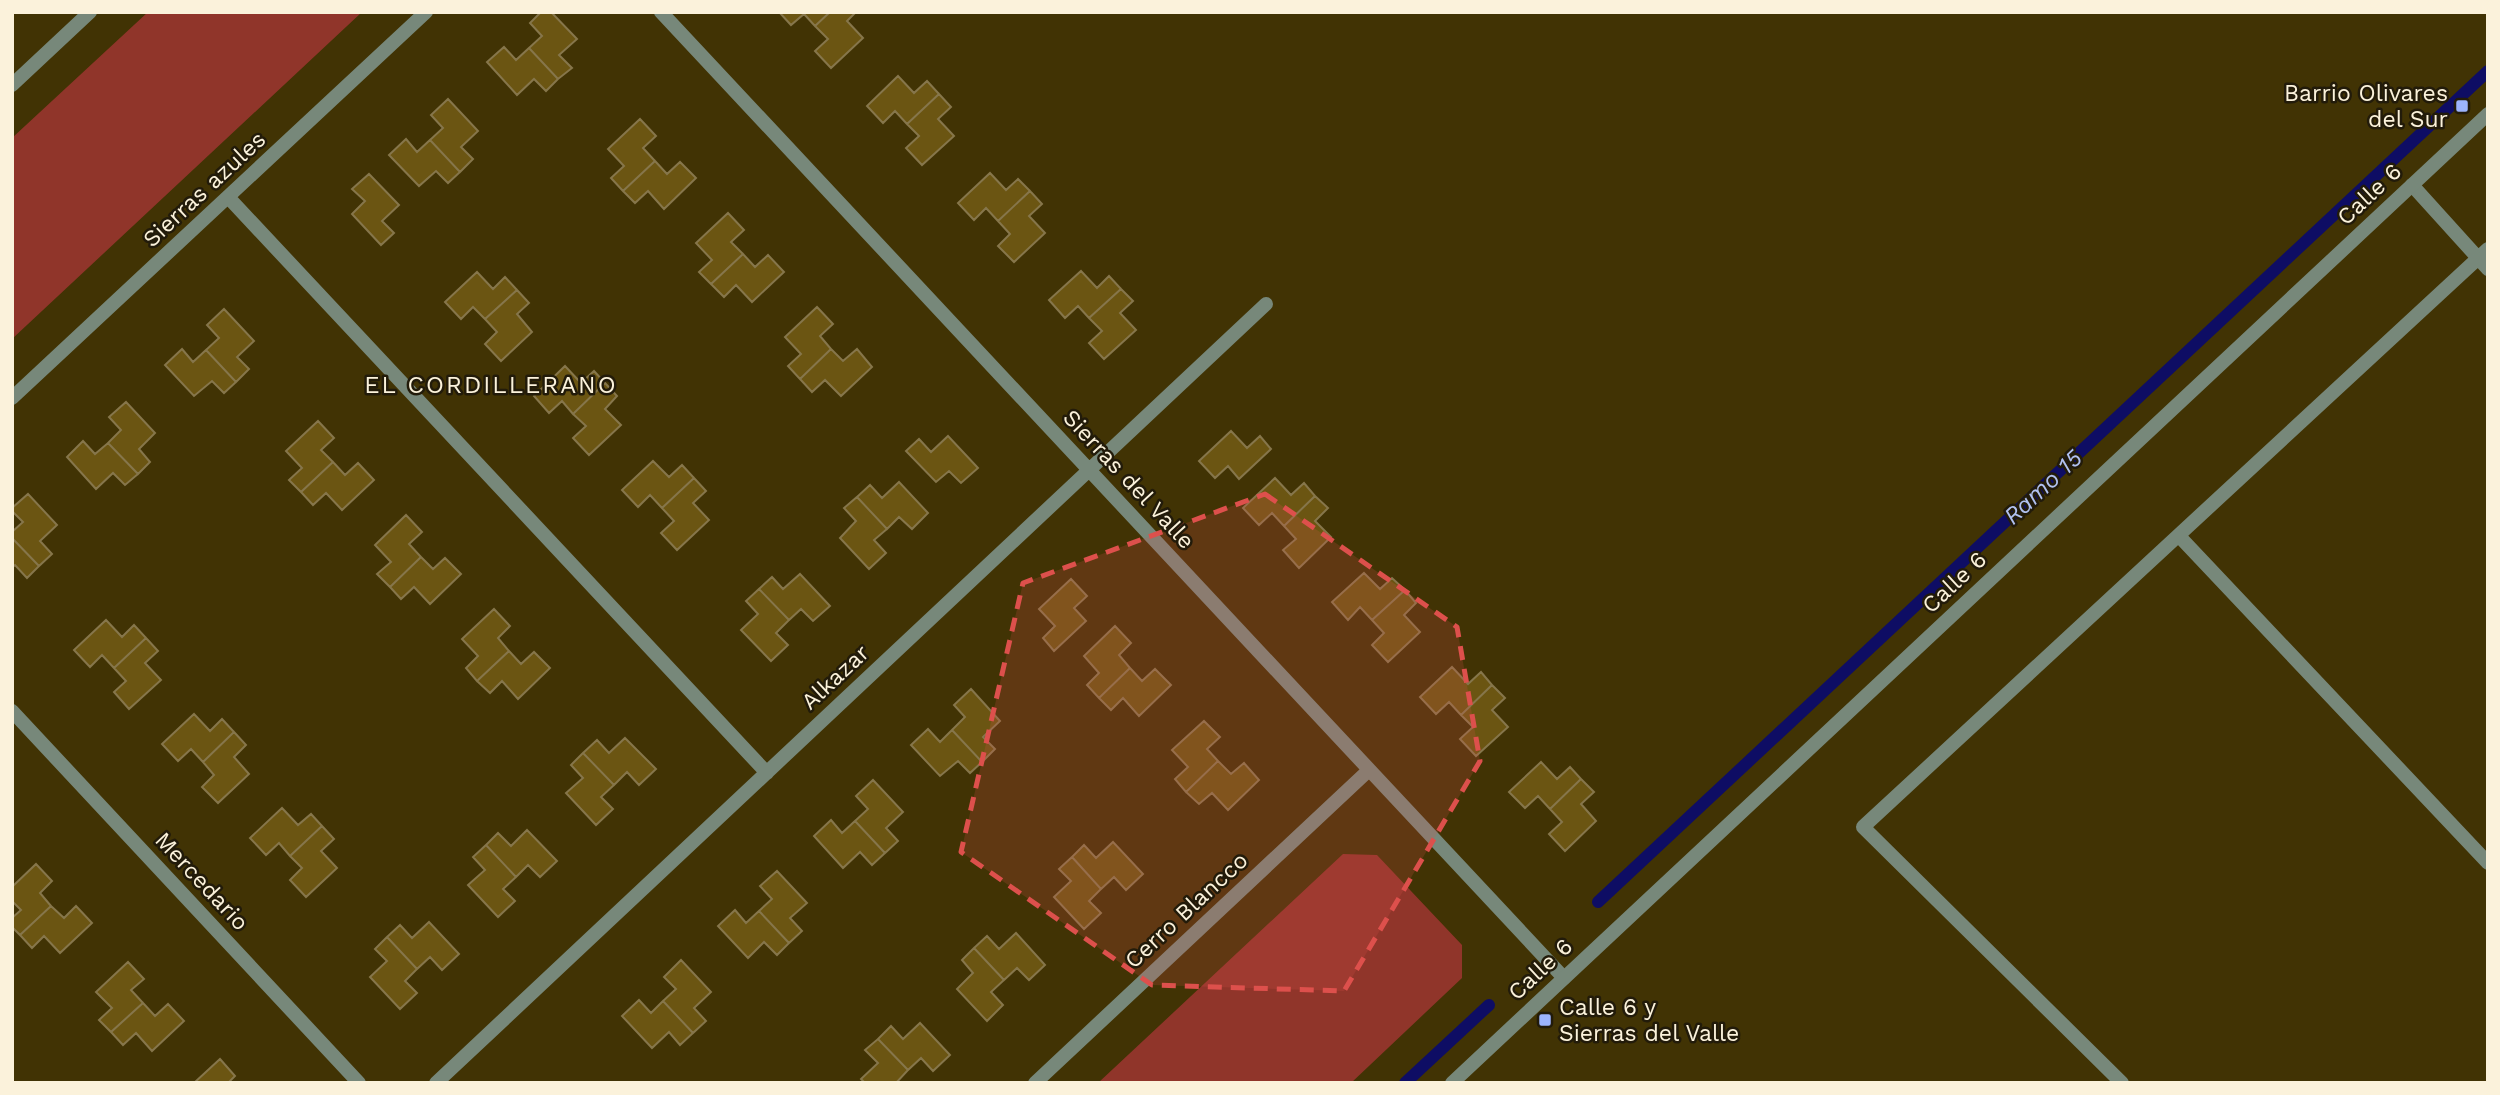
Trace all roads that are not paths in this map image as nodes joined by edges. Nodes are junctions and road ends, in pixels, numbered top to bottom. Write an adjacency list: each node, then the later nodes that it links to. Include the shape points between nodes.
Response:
1 (90, 12): 4 (street)
2 (426, 12): 7 (street, Sierras azules)
3 (661, 12): 12 (street, Sierras del Valle)
4 (12, 85)
5 (2488, 114): 6 (street, Calle 6)
6 (2412, 185): 8 (street); 18 (street, Calle 6)
7 (228, 197): 11 (street, Sierras azules); 16 (street)
8 (2483, 253): 9 (street); 13 (street)
9 (2488, 269)
10 (1266, 304): 12 (street, Alkazar)
11 (12, 398)
12 (1089, 470): 15 (street, Sierras del Valle); 16 (street, Alkazar)
13 (2179, 536): 17 (street); 23 (street, via 1863,827)
14 (12, 711): 19 (street, Mercedario)
15 (1369, 769): 18 (street, Sierras del Valle); 21 (street, Cerro Blancco)
16 (767, 773): 20 (street, Alkazar)
17 (2488, 863)
18 (1564, 978): 22 (street, Calle 6)
19 (359, 1083)
20 (436, 1083)
21 (1035, 1083)
22 (1452, 1083)
23 (2122, 1083)

